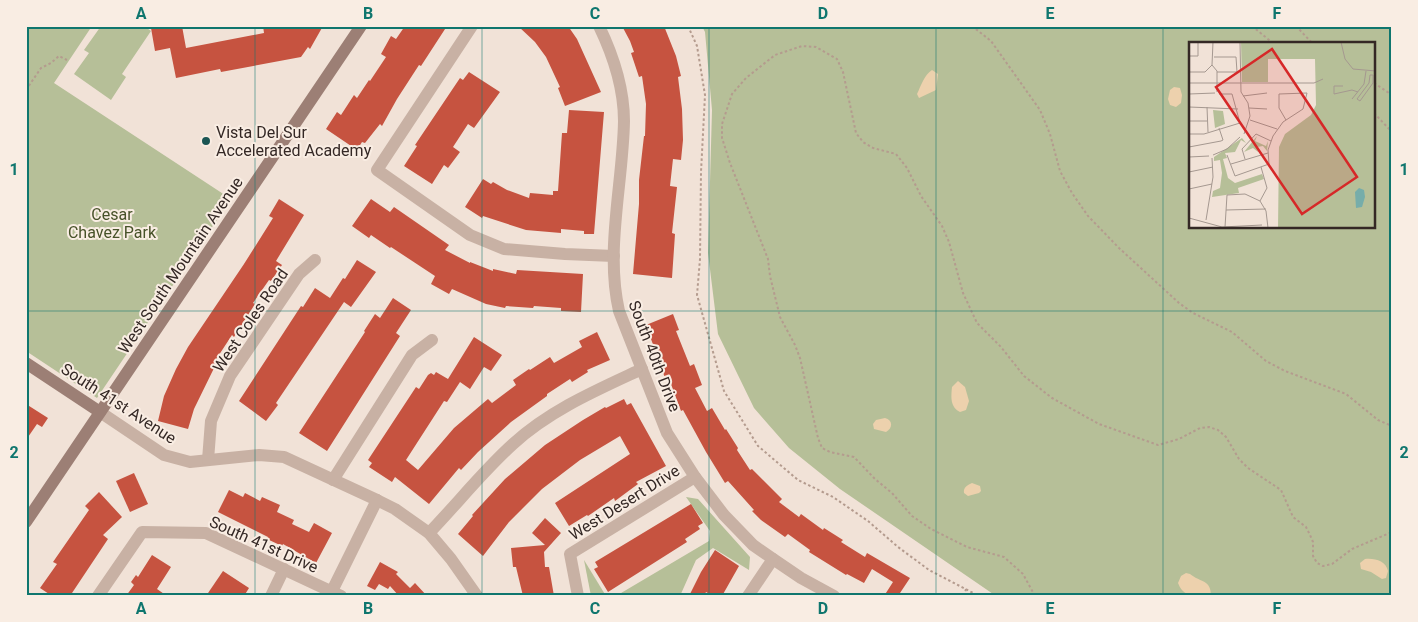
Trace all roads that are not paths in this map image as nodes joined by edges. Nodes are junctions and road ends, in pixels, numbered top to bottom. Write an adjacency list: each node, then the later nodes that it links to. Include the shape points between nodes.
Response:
1 (361, 26): 9 (street, West South Mountain Avenue)
2 (472, 26): 4 (street, via 377,170 470,235 487,242 504,248)
3 (599, 26): 4 (street, South 40th Drive, via 616,69 624,120)
4 (614, 256): 8 (street, South 40th Drive, via 614,292)
5 (316, 260): 10 (street, West Coles Road, via 299,274 230,376 211,421)
6 (432, 340): 12 (street, via 412,355)
7 (26, 363): 9 (street, South 41st Avenue)
8 (642, 369): 11 (street, South 40th Drive, via 667,433); 15 (street, via 568,405 514,443)
9 (100, 412): 10 (street, South 41st Avenue, via 164,455 190,462); 14 (street, West South Mountain Avenue)
10 (208, 460): 12 (street, South 41st Avenue, via 259,455 284,457)
11 (695, 477): 16 (street, South 40th Drive, via 724,516 753,545); 22 (street, West Desert Drive, via 570,554)
12 (332, 480): 13 (street, South 41st Avenue)
13 (377, 500): 15 (street, South 41st Avenue); 18 (street)
14 (26, 522)
15 (429, 534): 21 (street, South 41st Avenue)
16 (773, 559): 23 (street); 24 (street, South 40th Drive)
17 (284, 569): 18 (street, South 41st Drive); 19 (street, South 41st Drive, via 206,533 142,532); 20 (street)
18 (336, 594)
19 (98, 596)
20 (271, 596)
21 (477, 596)
22 (578, 596)
23 (748, 596)
24 (834, 596)

